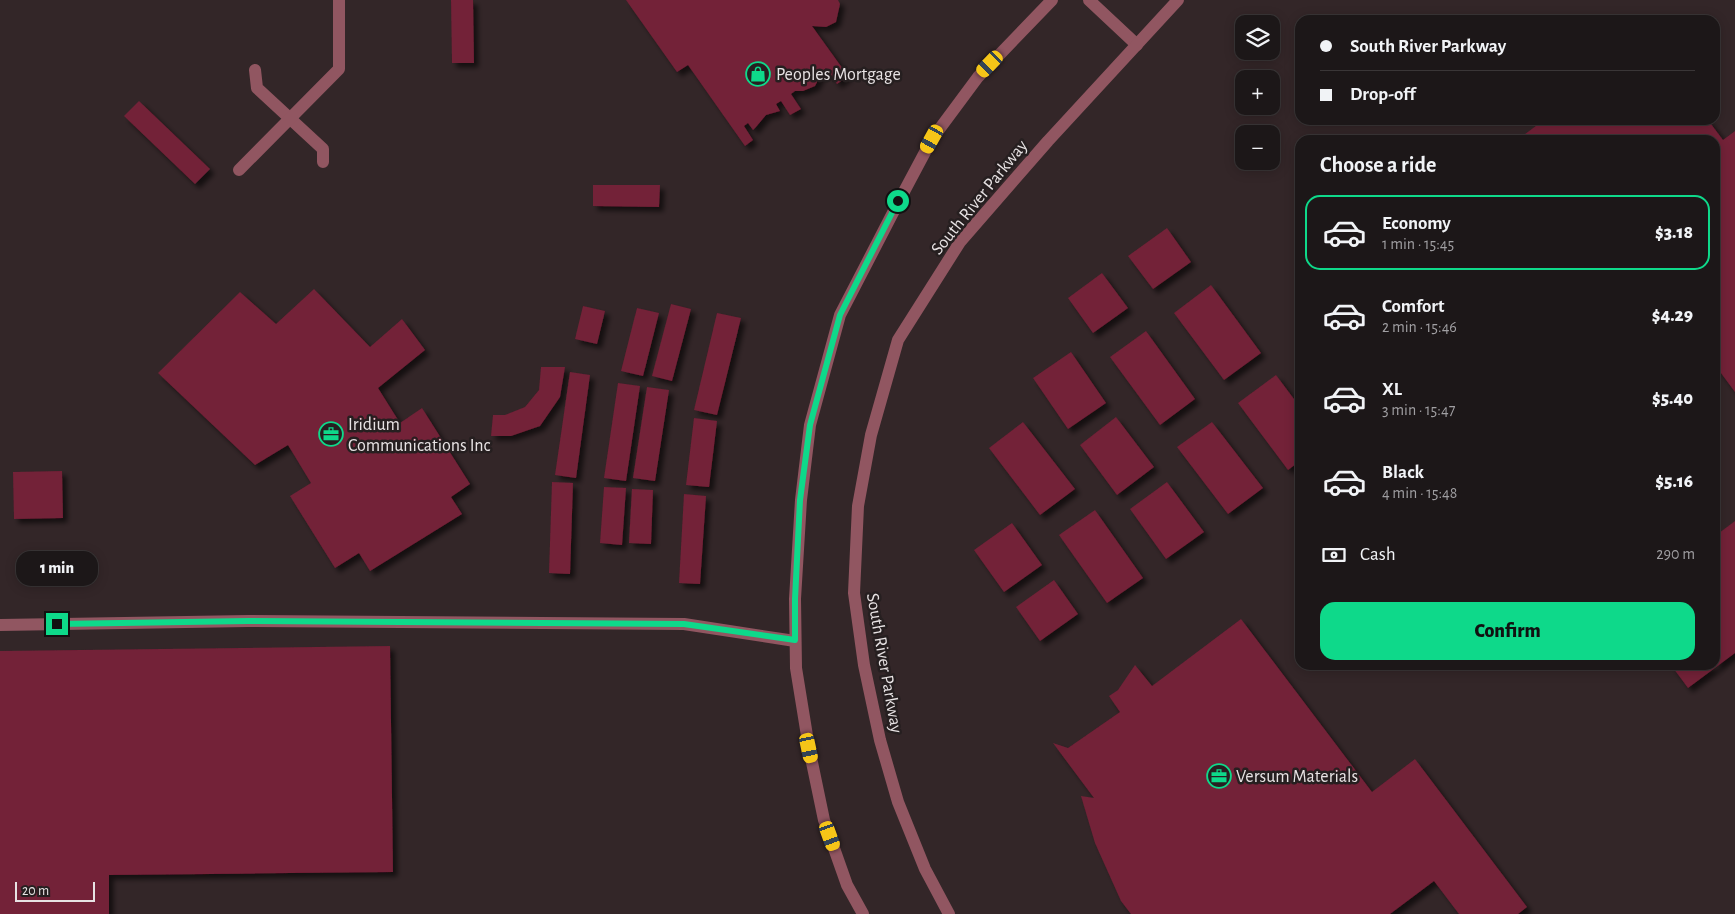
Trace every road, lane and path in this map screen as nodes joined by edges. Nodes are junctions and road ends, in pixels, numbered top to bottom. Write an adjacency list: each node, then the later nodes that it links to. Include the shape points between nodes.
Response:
1 (339, 0): 7 (street, via 339,69)
2 (1052, 0): 11 (street, via 978,77 932,139 840,315 810,425 800,500)
3 (1089, 0): 5 (street)
4 (1178, 0): 5 (street, South River Parkway)
5 (1137, 45): 13 (street, South River Parkway, via 960,242 898,340 871,435 858,506 854,594 864,665 880,740 898,802 925,869)
6 (256, 70): 7 (street, via 257,88)
7 (290, 118): 8 (street, via 322,149); 9 (street)
8 (322, 162)
9 (239, 170)
10 (0, 625): 11 (street, via 248,621 684,624)
11 (795, 640): 12 (street, via 796,668 824,820 847,885)
12 (863, 914)
13 (949, 914)

